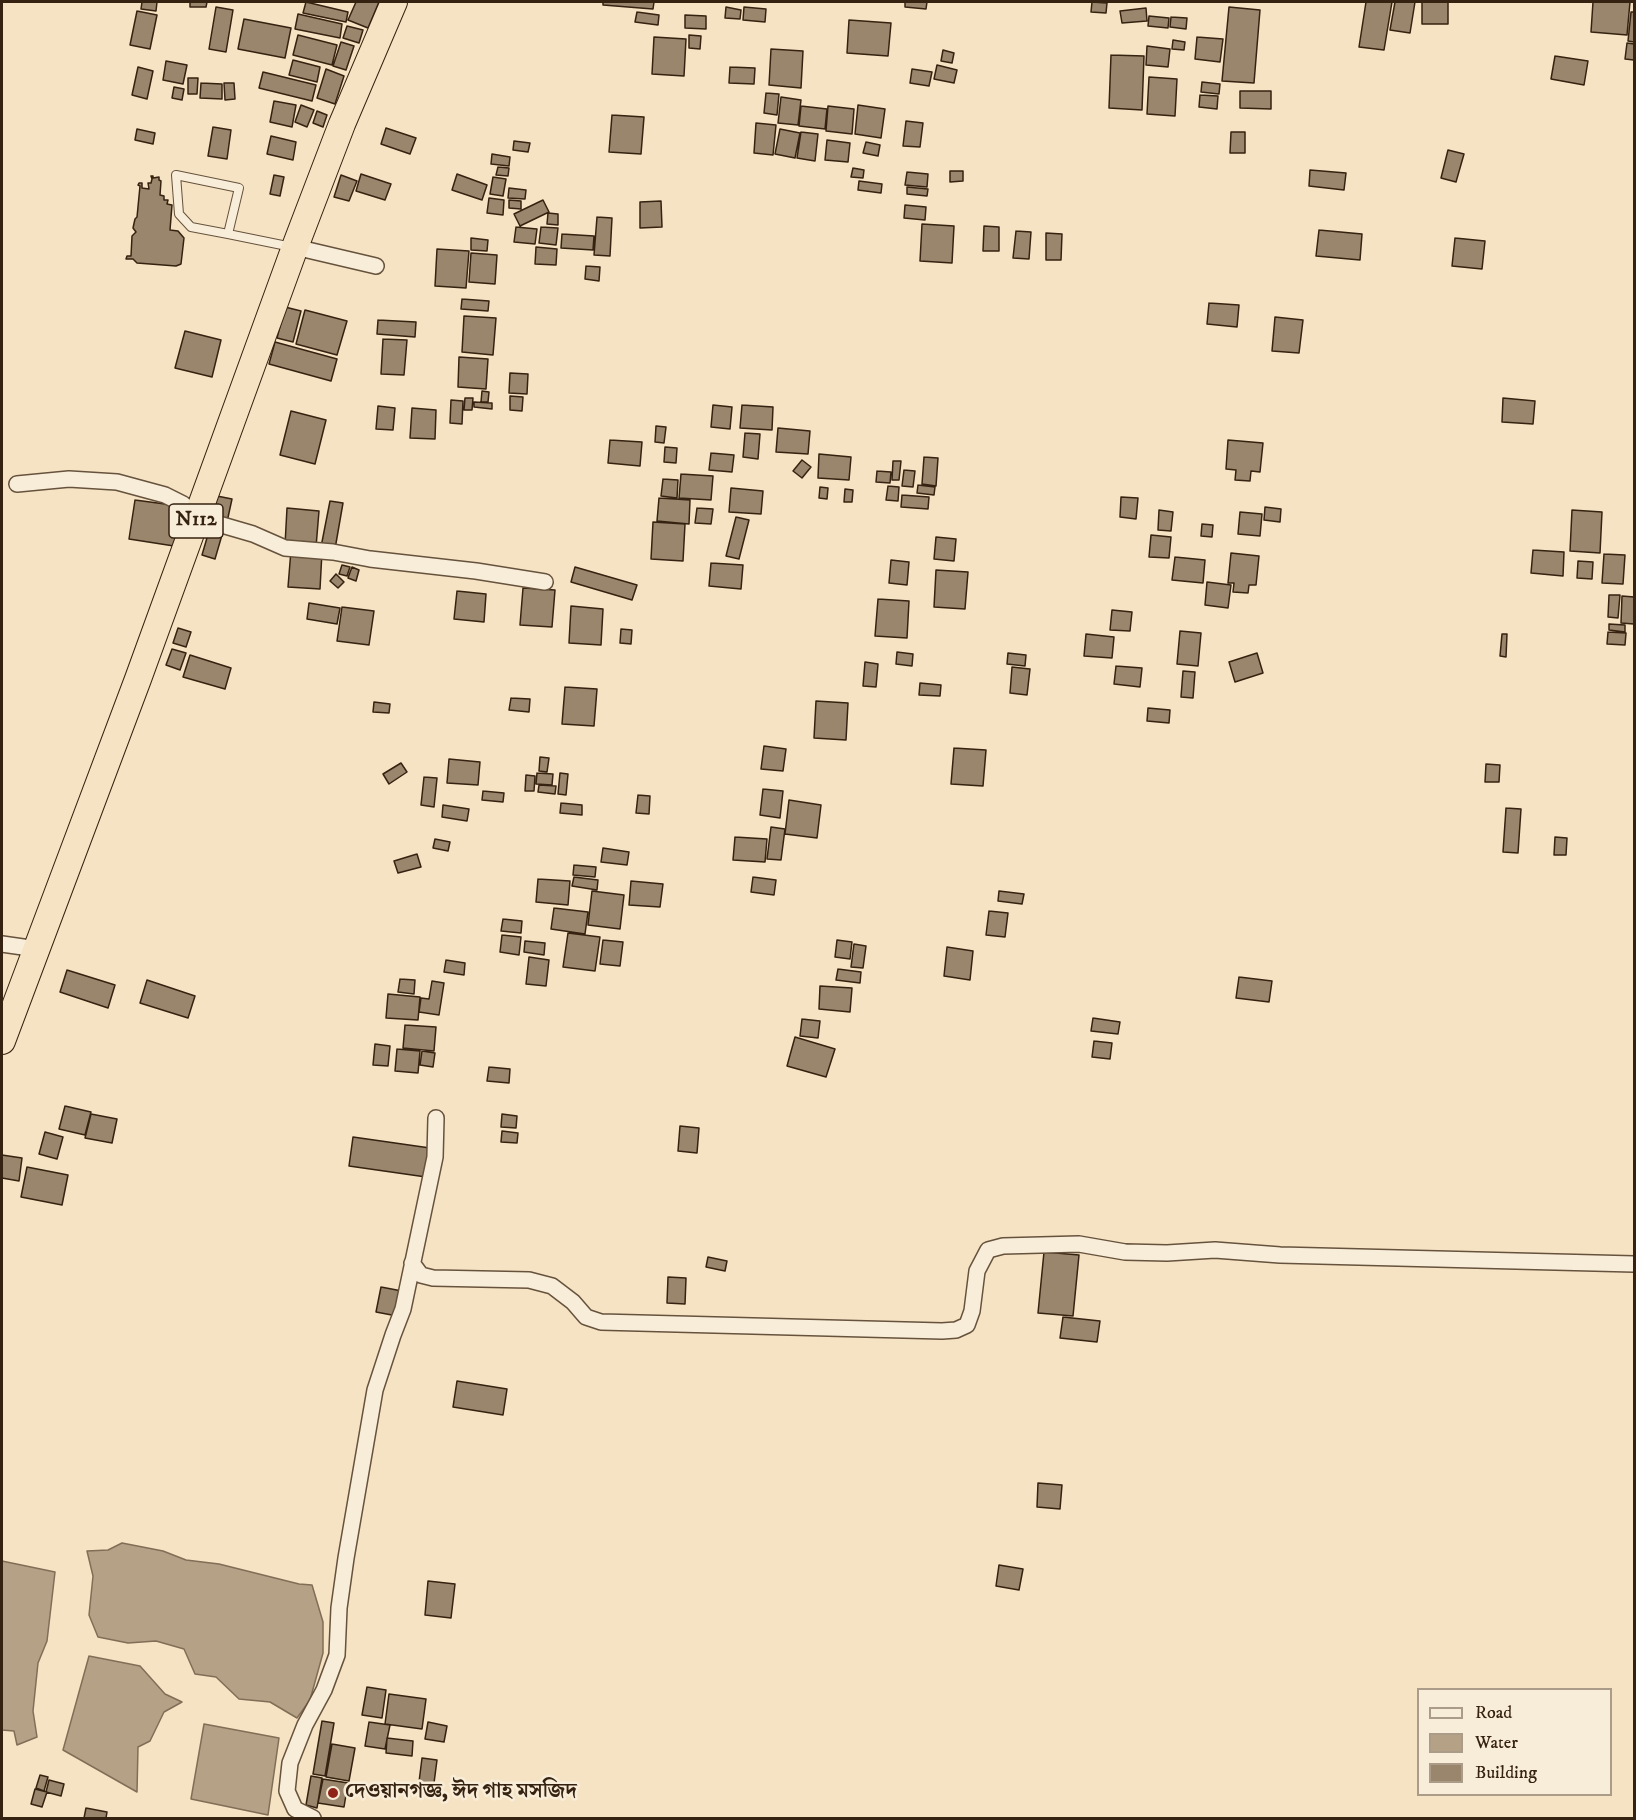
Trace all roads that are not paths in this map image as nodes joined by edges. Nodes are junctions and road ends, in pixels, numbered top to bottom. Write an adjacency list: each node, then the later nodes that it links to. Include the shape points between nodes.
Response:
1 (394, 2): 3 (highway, N112)
2 (228, 234): 2 (lane, via 239,188 176,175 179,214 191,227); 3 (lane)
3 (295, 247): 4 (street); 6 (highway, N112)
4 (376, 266)
5 (17, 484): 6 (street, via 69,479 117,482 165,495)
6 (198, 518): 7 (street, via 285,548); 9 (highway, N112)
7 (545, 582)
8 (2, 944): 9 (street)
9 (37, 949): 10 (highway, N112)
10 (2, 1041)
11 (436, 1118): 12 (street, via 435,1157)
12 (412, 1263): 13 (street, via 421,1275 433,1278 529,1280 552,1286 586,1317 601,1322 942,1331 967,1325 977,1271 988,1250 1003,1246 1079,1244 1125,1252 1215,1250); 14 (street, via 403,1309 375,1390 346,1558 337,1655 290,1763 287,1791 295,1809)
13 (1635, 1264)
14 (313, 1818)

